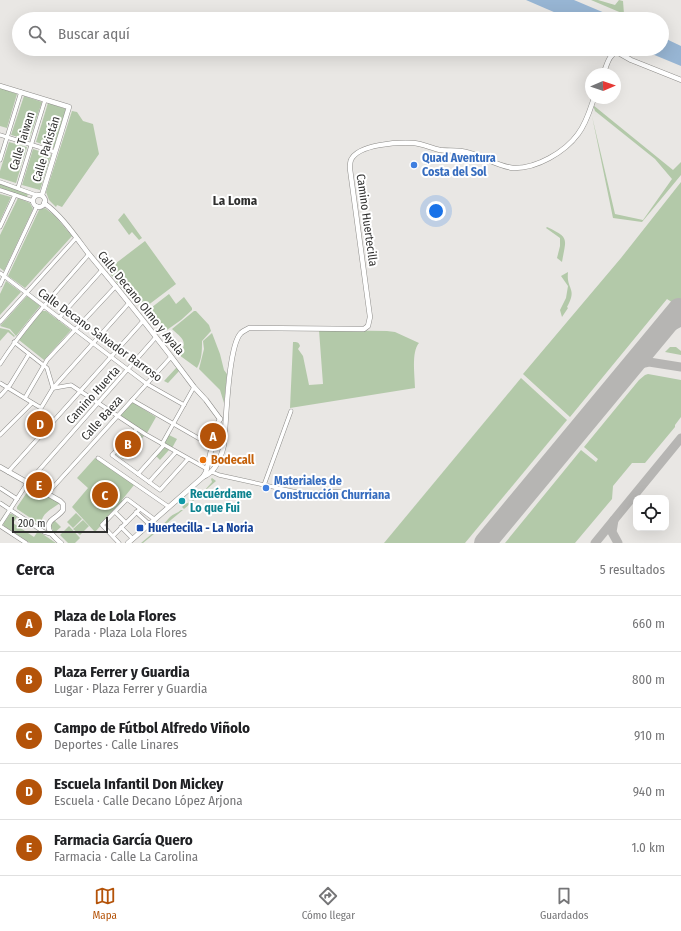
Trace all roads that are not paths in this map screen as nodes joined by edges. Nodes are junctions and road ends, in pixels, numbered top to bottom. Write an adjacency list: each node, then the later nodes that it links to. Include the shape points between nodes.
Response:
1 (612, 56): 3 (street)
2 (624, 56): 4 (street)
3 (606, 68)
4 (681, 80)
5 (0, 86): 6 (street)
6 (21, 92): 7 (street); 10 (street)
7 (45, 100): 11 (street, Calle Taiwan); 12 (street, Calle Pakistán, via 69,108)
8 (592, 104): 61 (street, Camino Huertecilla, via 578,134 548,160 528,167 513,168 463,151 440,150 415,143 391,143 356,154 351,159 350,169 370,316 368,326 364,329 249,328 241,332 235,343)
9 (0, 135): 10 (street)
10 (7, 137): 11 (street); 13 (street)
11 (31, 145): 12 (street); 15 (street, Calle Taiwan)
12 (55, 152): 18 (street, Calle Pakistán)
13 (0, 160)
14 (0, 182): 15 (street)
15 (18, 188): 18 (street)
16 (0, 190): 17 (street)
17 (15, 195): 19 (street); 22 (street)
18 (39, 195): 19 (street); 20 (street, via 44,199)
19 (33, 201): 21 (street)
20 (44, 203): 21 (street); 23 (street, Calle Decano Olmo y Ayala)
21 (37, 206): 27 (street)
22 (0, 227)
23 (76, 238): 24 (street, Calle Decano Olmo y Ayala); 30 (street)
24 (89, 254): 25 (street, Calle Decano Olmo y Ayala); 32 (street)
25 (102, 270): 29 (street, Calle Decano Olmo y Ayala); 33 (street)
26 (0, 273): 27 (street, Calle Decano Salvador Barroso)
27 (4, 276): 28 (street); 30 (street, Calle Decano Salvador Barroso)
28 (0, 285)
29 (116, 286): 31 (street, Calle Decano Olmo y Ayala); 36 (street)
30 (26, 293): 32 (street, Calle Decano Salvador Barroso); 35 (street)
31 (129, 303): 34 (street, Calle Decano Olmo y Ayala); 39 (street)
32 (43, 305): 33 (street, Calle Decano Salvador Barroso); 38 (street)
33 (59, 318): 36 (street, Calle Decano Salvador Barroso)
34 (143, 321): 37 (street, Calle Decano Olmo y Ayala); 42 (street)
35 (0, 322)
36 (75, 330): 39 (street, Calle Decano Salvador Barroso); 44 (street)
37 (156, 338): 41 (street, Calle Decano Olmo y Ayala); 45 (street, Camino Huerta)
38 (14, 342): 40 (street); 43 (street)
39 (93, 344): 42 (street, Calle Decano Salvador Barroso); 50 (street)
40 (29, 354): 44 (street); 49 (street)
41 (171, 356): 47 (street, Calle Baeza); 48 (street, Calle Decano Olmo y Ayala)
42 (111, 357): 45 (street, Calle Decano Salvador Barroso); 51 (street)
43 (0, 364)
44 (44, 365): 50 (street); 53 (street)
45 (128, 370): 47 (street, Calle Decano Salvador Barroso); 56 (street, Camino Huerta)
46 (0, 383): 49 (street)
47 (147, 384): 54 (street, Calle Baeza); 57 (street, Calle Decano Salvador Barroso)
48 (194, 386): 57 (street); 60 (street, Calle Decano Olmo y Ayala)
49 (8, 388): 52 (street); 53 (street)
50 (53, 388): 51 (street, via 70,385); 55 (street, via 41,408)
51 (80, 391): 56 (street); 72 (street)
52 (0, 396)
53 (25, 398): 55 (street)
54 (132, 400): 59 (street, Calle Baeza); 62 (street)
55 (32, 403): 64 (street)
56 (98, 404): 59 (street); 76 (street, Camino Huerta)
57 (184, 405): 62 (street)
58 (291, 411): 78 (street)
59 (117, 416): 63 (street); 81 (street, Calle Baeza)
60 (220, 419): 61 (street); 66 (street)
61 (226, 420): 73 (street, via 222,454)
62 (173, 424): 65 (street); 66 (street)
63 (136, 429): 65 (street); 74 (street, via 112,455)
64 (0, 435)
65 (163, 445): 67 (street); 74 (street)
66 (212, 446): 71 (street)
67 (176, 452): 69 (street); 77 (street)
68 (98, 458): 84 (street)
69 (188, 459): 71 (street); 77 (street, via 160,490)
70 (0, 467): 72 (street)
71 (207, 469): 75 (street)
72 (8, 472): 76 (street)
73 (212, 472): 75 (street); 78 (street)
74 (138, 474): 77 (street)
75 (203, 477): 84 (street)
76 (28, 482): 81 (street); 82 (street, Camino Huerta)
77 (149, 482)
78 (264, 485): 80 (street, via 301,493)
79 (0, 488): 82 (street)
80 (348, 491)
81 (47, 494): 94 (street, via 60,501 64,508 61,514 49,523)
82 (17, 499): 86 (street, Camino Huerta)
83 (0, 504): 86 (street)
84 (168, 507): 89 (street)
85 (140, 509): 87 (street, via 127,499); 88 (street); 89 (street)
86 (10, 510): 92 (street, Camino Huerta); 94 (street)
87 (115, 512): 90 (street); 95 (street, via 102,525)
88 (136, 512): 90 (street); 91 (street)
89 (154, 519): 91 (street)
90 (126, 523): 93 (street)
91 (148, 524): 96 (street)
92 (0, 525): 97 (street)
93 (121, 527): 95 (street); 96 (street)
94 (51, 534): 98 (street)
95 (112, 536): 99 (street)
96 (133, 539): 100 (street)
97 (26, 543)
98 (61, 543)
99 (118, 543)
100 (128, 543)

